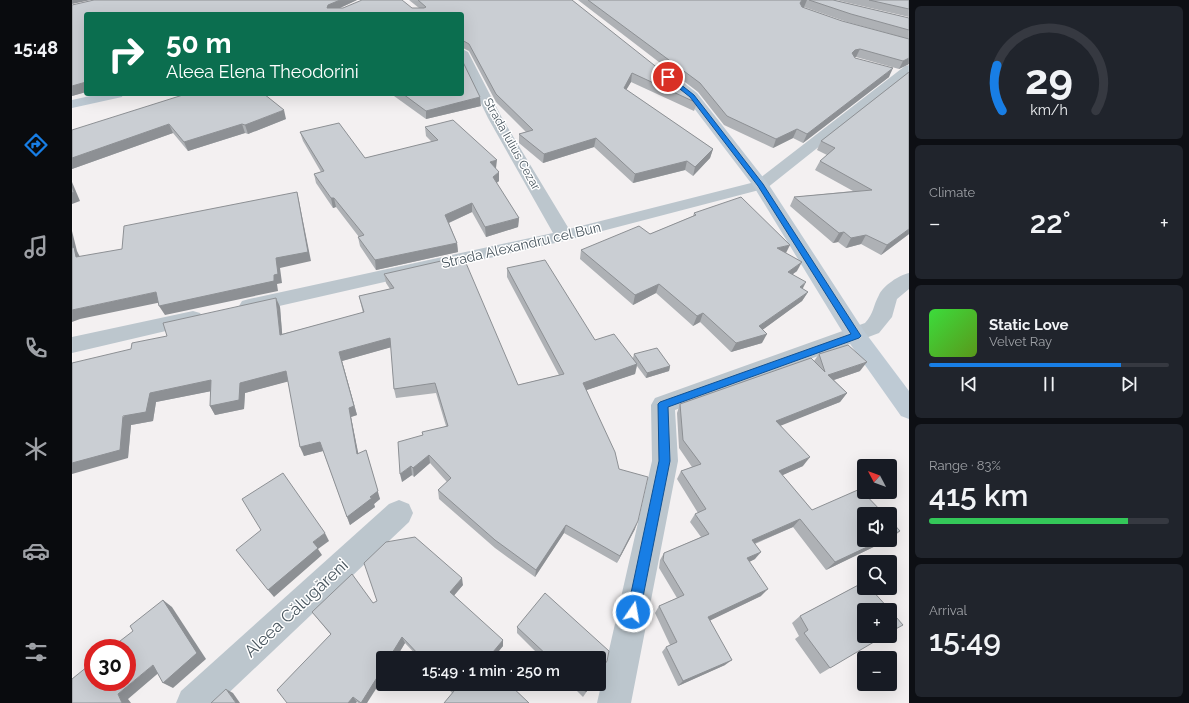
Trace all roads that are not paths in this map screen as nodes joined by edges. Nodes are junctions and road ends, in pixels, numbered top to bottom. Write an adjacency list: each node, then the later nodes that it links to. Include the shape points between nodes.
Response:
1 (464, 56): 7 (street, Strada Iulius Cezar, via 495,118)
2 (656, 67): 6 (main road, via 692,96)
3 (898, 77): 6 (street, Strada Alexandru cel Bun)
4 (108, 96): 5 (main road)
5 (72, 104)
6 (761, 185): 7 (street, Strada Alexandru cel Bun); 11 (main road)
7 (564, 236): 9 (street, Strada Alexandru cel Bun)
8 (909, 279): 11 (street, via 888,296 882,317 877,324)
9 (234, 309)
10 (210, 314): 12 (street)
11 (856, 336): 13 (main road); 16 (street, via 663,404 665,461)
12 (72, 345)
13 (909, 409)
14 (399, 513): 15 (street, Aleea Călugăreni)
15 (193, 703)
16 (614, 703)

